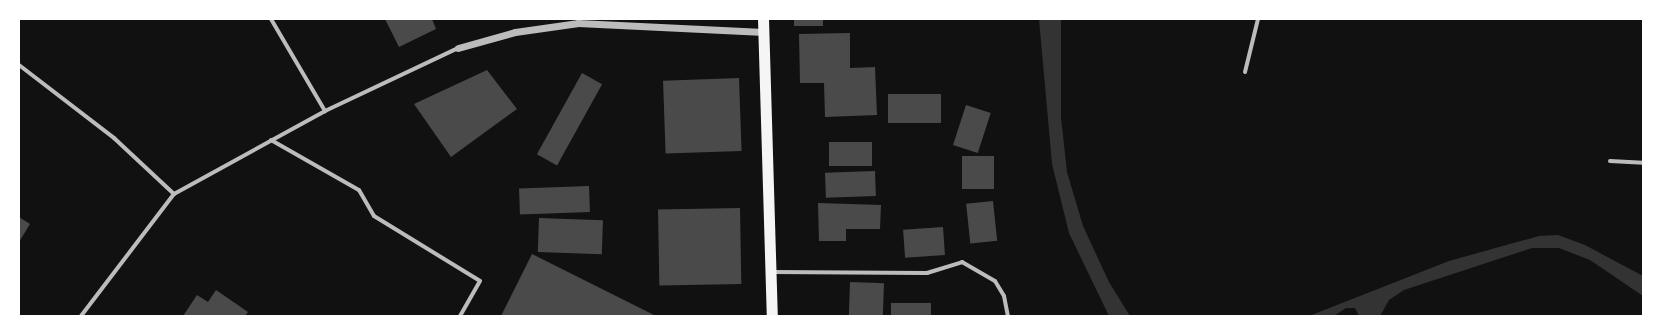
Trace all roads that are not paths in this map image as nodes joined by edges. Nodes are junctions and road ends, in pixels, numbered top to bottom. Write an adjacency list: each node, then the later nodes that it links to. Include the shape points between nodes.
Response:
1 (270, 19): 8 (street)
2 (763, 19): 4 (highway)
3 (1258, 19): 7 (street)
4 (764, 32): 5 (street, via 578,23 515,32); 13 (highway)
5 (458, 48): 8 (street)
6 (19, 65): 12 (street, via 114,138)
7 (1245, 72)
8 (324, 111): 9 (street)
9 (271, 140): 12 (street); 15 (street, via 359,190 374,216 480,281)
10 (1610, 162): 11 (street)
11 (1643, 163)
12 (174, 194): 14 (street)
13 (770, 272): 16 (highway); 17 (street, via 927,273 962,262 995,281 1004,296)
14 (81, 316)
15 (460, 316)
16 (772, 316)
17 (1008, 316)

